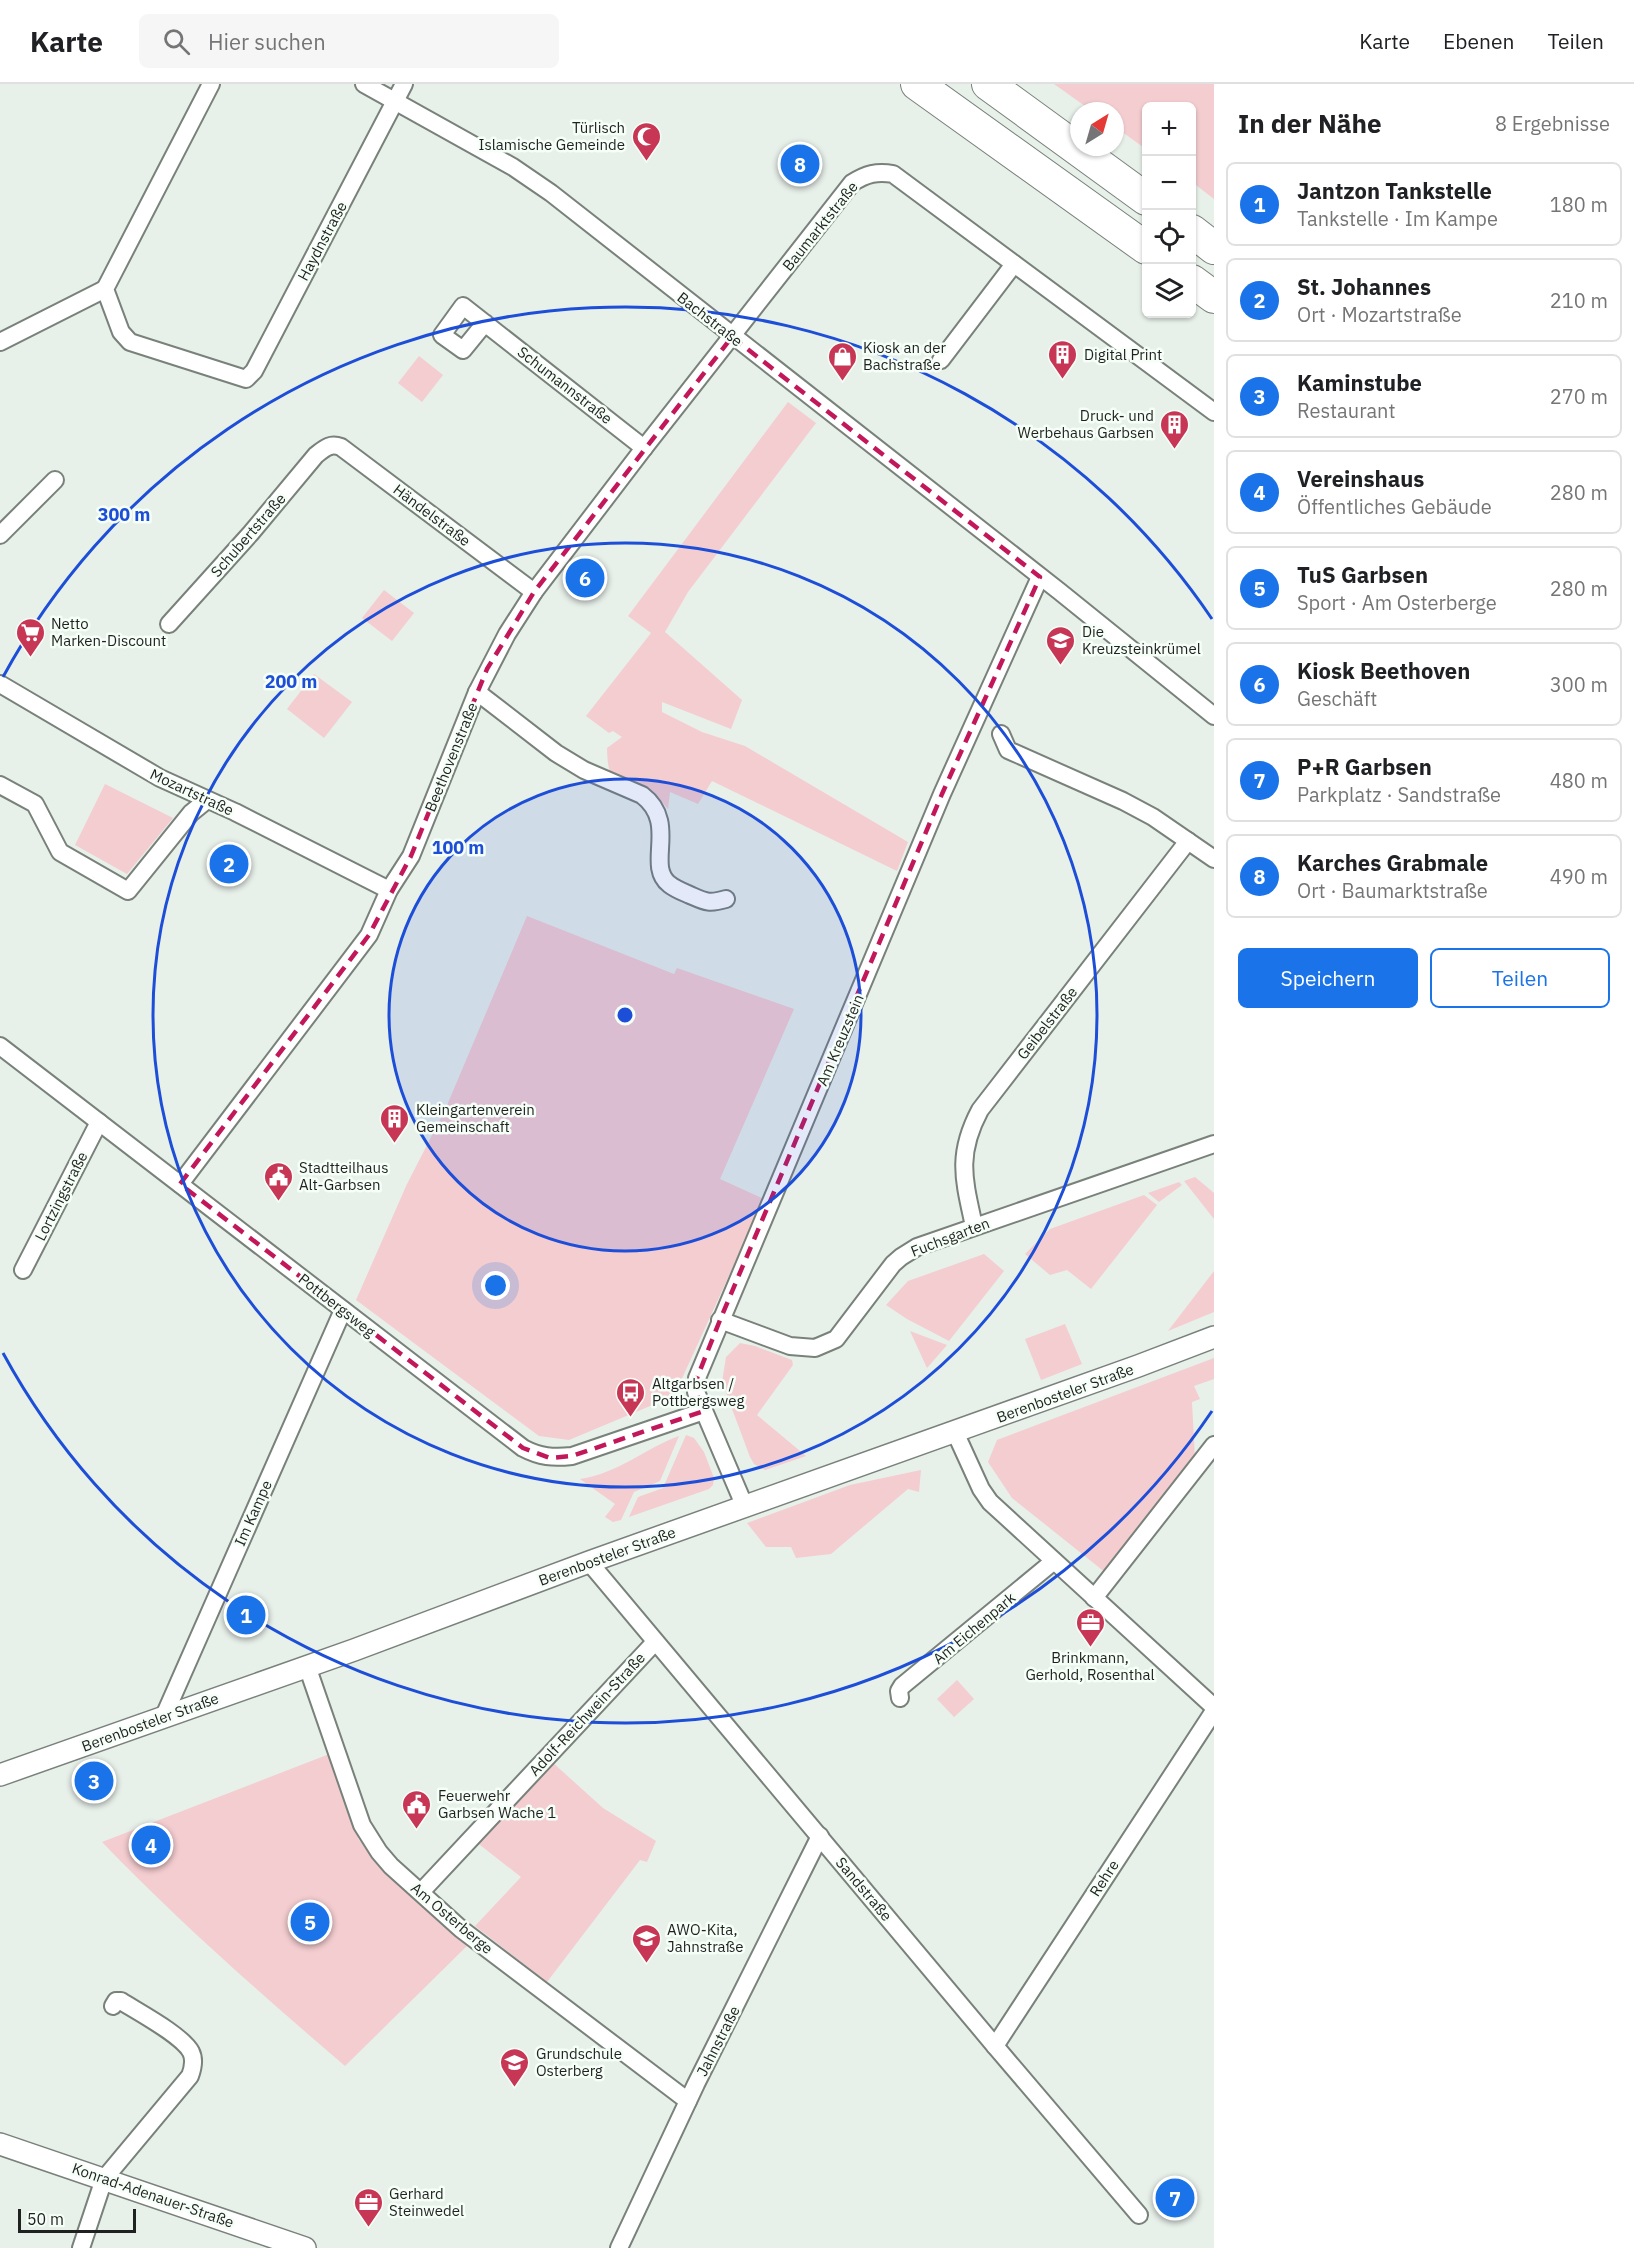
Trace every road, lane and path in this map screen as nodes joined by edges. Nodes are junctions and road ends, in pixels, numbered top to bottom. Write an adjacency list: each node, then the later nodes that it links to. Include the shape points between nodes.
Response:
1 (211, 84): 13 (street)
2 (364, 84): 6 (street, Bachstraße)
3 (404, 84): 6 (street, Haydnstraße)
4 (916, 84): 9 (highway)
5 (988, 84): 7 (highway)
6 (396, 102): 13 (street, Haydnstraße, via 254,371 246,379 130,342 121,332); 16 (street, Bachstraße, via 513,167 551,193)
7 (1142, 196)
8 (1196, 235): 10 (highway)
9 (1142, 245)
10 (1214, 248)
11 (1014, 264): 16 (street, Baumarktstraße, via 893,174 879,171 852,183); 18 (street); 19 (street, Baumarktstraße)
12 (1196, 284): 14 (highway)
13 (105, 289): 17 (street)
14 (1214, 297)
15 (485, 323): 21 (street, Schumannstraße)
16 (732, 336): 21 (street, Beethovenstraße); 24 (street, Bachstraße)
17 (0, 342)
18 (941, 360)
19 (1214, 412)
20 (327, 446): 25 (street, Händelstraße, via 341,447); 26 (street, Schubertstraße)
21 (644, 448): 25 (street, Beethovenstraße)
22 (55, 480): 23 (street)
23 (0, 535)
24 (1041, 577): 29 (street, Bachstraße); 44 (street, Am Kreuzstein, via 942,794)
25 (534, 592): 28 (street, Beethovenstraße)
26 (169, 624)
27 (0, 684): 32 (street, Mozartstraße, via 117,754)
28 (477, 692): 35 (street, Beethovenstraße, via 411,856); 36 (street, via 556,753 649,800 662,825 660,869 668,884 707,903)
29 (1214, 716)
30 (1001, 734): 33 (street, via 1008,750 1124,801)
31 (0, 785): 32 (street, via 35,804 60,852 129,891 191,813)
32 (207, 800): 35 (street, Mozartstraße)
33 (1188, 841): 34 (street); 41 (street, Geibelstraße, via 980,1110 967,1139 963,1162)
34 (1214, 860)
35 (389, 890): 40 (street, Beethovenstraße, via 369,935)
36 (726, 899)
37 (0, 1046): 38 (street, Pottbergsweg)
38 (99, 1122): 40 (street, Pottbergsweg); 42 (street, Lortzingstraße)
39 (1214, 1144): 41 (street, Fuchsgarten)
40 (180, 1184): 43 (street, Pottbergsweg)
41 (974, 1226): 44 (street, Fuchsgarten, via 901,1257 836,1339 815,1348 790,1346)
42 (22, 1270)
43 (343, 1310): 46 (street, Pottbergsweg, via 537,1455 572,1456); 57 (street, Im Kampe)
44 (720, 1320): 46 (street, Am Kreuzstein, via 697,1378 696,1392)
45 (1214, 1337): 47 (street, Berenbosteler Straße)
46 (704, 1411): 49 (street, Am Kreuzstein)
47 (956, 1432): 49 (street, Berenbosteler Straße); 50 (street, via 990,1502)
48 (1214, 1446): 52 (street)
49 (745, 1506): 51 (street, Berenbosteler Straße)
50 (1054, 1561): 52 (street); 55 (street, Am Eichenpark, via 902,1686)
51 (589, 1562): 53 (street, Sandstraße); 54 (street, Berenbosteler Straße)
52 (1094, 1598): 56 (street)
53 (655, 1642): 59 (street, Sandstraße); 60 (street, Adolf-Reichwein-Straße)
54 (308, 1666): 57 (street, Berenbosteler Straße); 60 (street, Am Osterberge, via 367,1835 391,1866)
55 (900, 1698)
56 (1213, 1705): 62 (street, Rehre)
57 (164, 1716): 58 (street, Berenbosteler Straße)
58 (0, 1775)
59 (820, 1836): 62 (street, Sandstraße); 63 (street, Jahnstraße)
60 (421, 1892): 63 (street, Am Osterberge, via 462,1929)
61 (113, 2006): 65 (street, via 120,2001 158,2024 190,2051 193,2067 190,2076)
62 (994, 2046): 66 (street, Sandstraße)
63 (688, 2101): 69 (street, Jahnstraße)
64 (0, 2144): 65 (street, Konrad-Adenauer-Straße)
65 (104, 2179): 67 (street); 68 (street, Konrad-Adenauer-Straße)
66 (1139, 2215)
67 (81, 2248)
68 (305, 2248)
69 (619, 2248)

